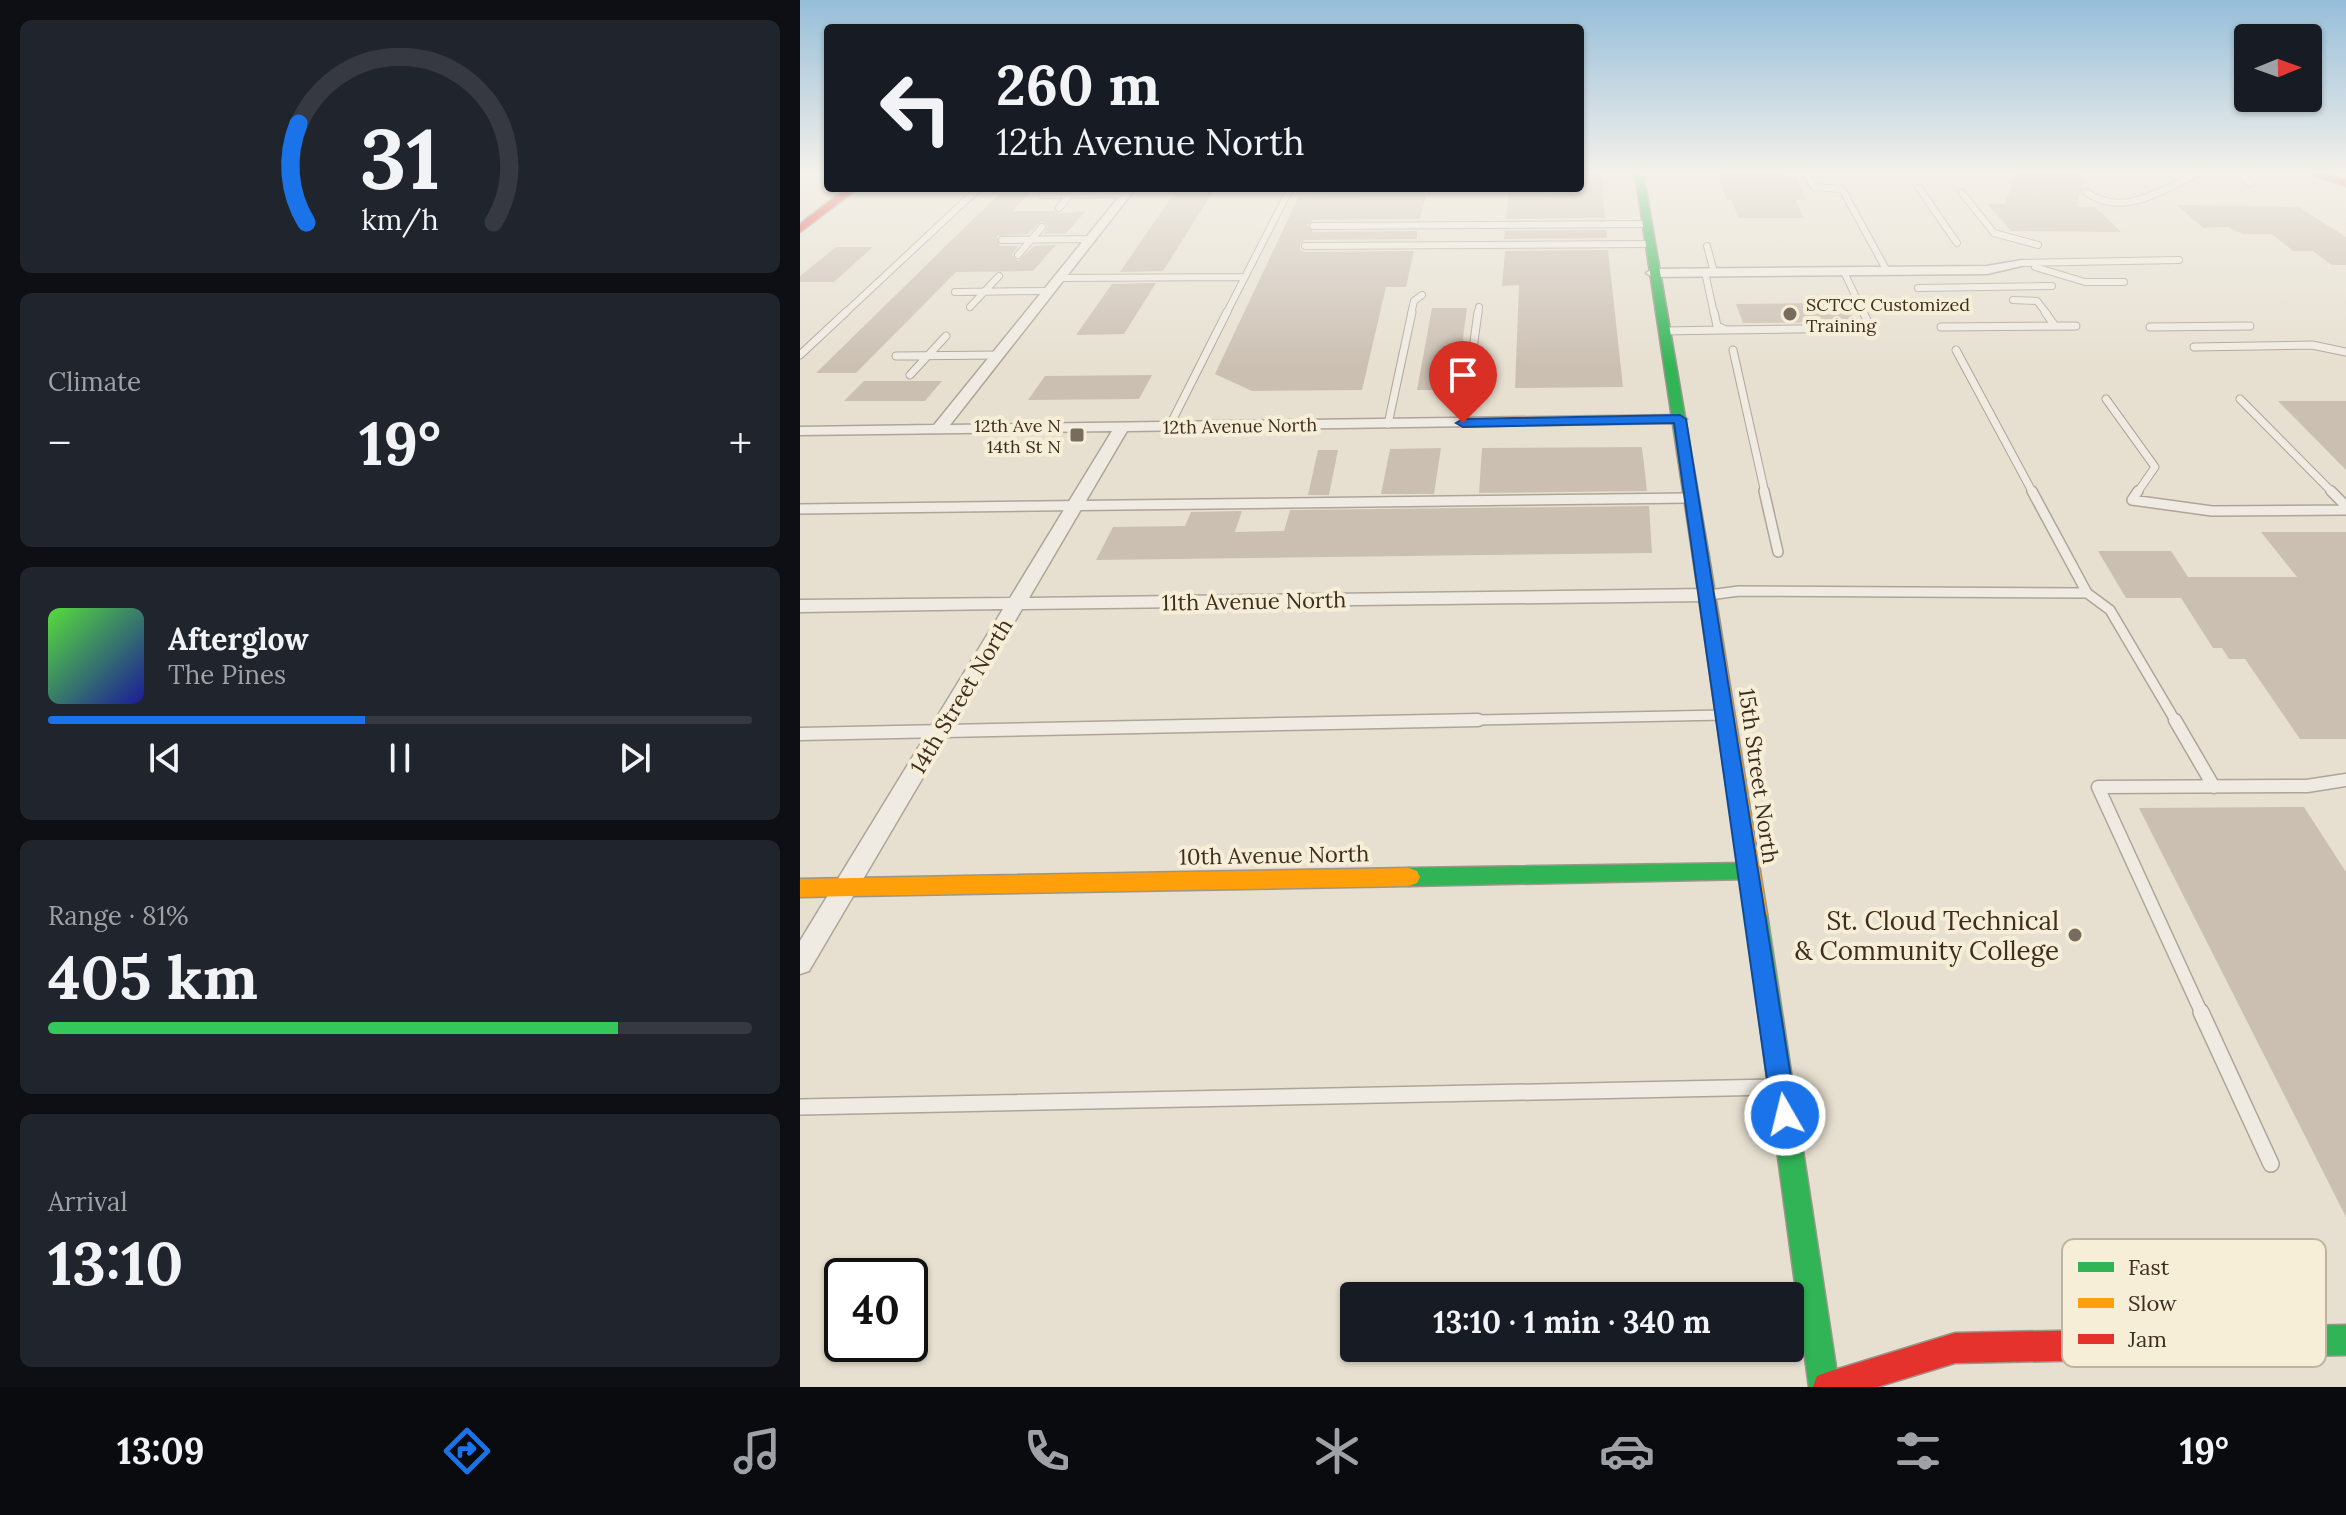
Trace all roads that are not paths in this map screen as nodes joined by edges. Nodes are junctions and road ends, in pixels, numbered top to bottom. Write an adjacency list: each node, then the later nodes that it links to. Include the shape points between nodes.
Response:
1 (926, 238): 51 (lane)
2 (1265, 238): 26 (lane)
3 (1452, 238): 13 (lane)
4 (1647, 238): 12 (street, 15th Street North)
5 (1869, 238): 21 (lane)
6 (1953, 238): 11 (lane)
7 (2005, 238): 14 (lane)
8 (1090, 239): 10 (lane); 27 (street)
9 (1002, 240): 10 (lane)
10 (1032, 240): 17 (lane)
11 (1957, 243)
12 (1648, 244): 13 (lane); 24 (street, 15th Street North)
13 (1451, 245): 15 (lane)
14 (2038, 245)
15 (1305, 246)
16 (1707, 246): 22 (lane)
17 (1018, 255)
18 (2025, 259): 19 (lane); 20 (street); 28 (lane, via 2085,282)
19 (2179, 260)
20 (1987, 270): 21 (street); 30 (lane)
21 (1887, 271): 23 (street)
22 (1709, 272): 23 (street); 24 (street); 44 (lane, via 1717,326)
23 (1844, 272): 44 (lane, via 1871,328)
24 (1652, 273): 45 (street, 15th Street North)
25 (999, 276): 34 (lane)
26 (1245, 277): 27 (lane); 61 (lane)
27 (1059, 278): 32 (street)
28 (2124, 282)
29 (2052, 286): 30 (lane)
30 (1999, 287): 31 (lane)
31 (1918, 288)
32 (1049, 291): 34 (lane); 52 (street)
33 (955, 292): 34 (lane)
34 (984, 292): 37 (lane)
35 (1422, 295): 60 (lane, via 1414,301)
36 (2013, 300): 39 (lane, via 2037,301)
37 (970, 307)
38 (1479, 307): 59 (lane)
39 (2055, 326): 40 (lane); 42 (lane)
40 (2076, 326)
41 (2250, 326): 43 (lane)
42 (1941, 327)
43 (2150, 327)
44 (1726, 330): 45 (lane)
45 (1663, 331): 58 (street, 15th Street North)
46 (946, 336): 54 (lane)
47 (2194, 347): 50 (lane, via 2312,345)
48 (1733, 350): 69 (lane)
49 (1956, 350): 70 (lane)
50 (2346, 352)
51 (800, 355)
52 (998, 355): 54 (lane); 63 (street)
53 (896, 356): 54 (lane)
54 (928, 356): 55 (lane)
55 (910, 375)
56 (2106, 399): 67 (lane, via 2155,467 2132,500 2212,511)
57 (2240, 399): 67 (lane)
58 (1680, 419): 59 (street, 12th Avenue North); 65 (street, 15th Street North)
59 (1463, 423): 60 (street, 12th Avenue North)
60 (1388, 424): 61 (street, 12th Avenue North)
61 (1169, 427): 62 (street, 12th Avenue North)
62 (1121, 428): 63 (street, 12th Avenue North); 66 (street, 14th Street North)
63 (938, 430): 64 (street, 12th Avenue North)
64 (800, 431)
65 (1692, 498): 66 (lane); 71 (street, 15th Street North)
66 (1074, 507): 68 (lane); 72 (street, 14th Street North)
67 (2346, 508)
68 (800, 509)
69 (1778, 552)
70 (2087, 593): 71 (lane); 78 (lane, via 2110,610)
71 (1707, 595): 72 (street, 11th Avenue North); 74 (street, 15th Street North)
72 (1017, 604): 73 (street, 11th Avenue North); 75 (street, 14th Street North)
73 (800, 606)
74 (1726, 715): 75 (lane); 79 (street, 15th Street North)
75 (938, 733): 76 (lane); 80 (street, 14th Street North)
76 (800, 734)
77 (2346, 780): 78 (lane)
78 (2214, 787): 85 (lane, via 2098,787)
79 (1749, 871): 80 (street, 10th Avenue North); 83 (street, 15th Street North)
80 (845, 887): 81 (street, 10th Avenue North); 82 (street, 14th Street North)
81 (800, 888)
82 (800, 963)
83 (1780, 1087): 84 (lane); 89 (street, 15th Street North)
84 (800, 1107)
85 (2271, 1164)
86 (2326, 1340): 87 (street)
87 (2346, 1340)
88 (2062, 1346): 89 (street, via 1955,1348)
89 (1826, 1387)

